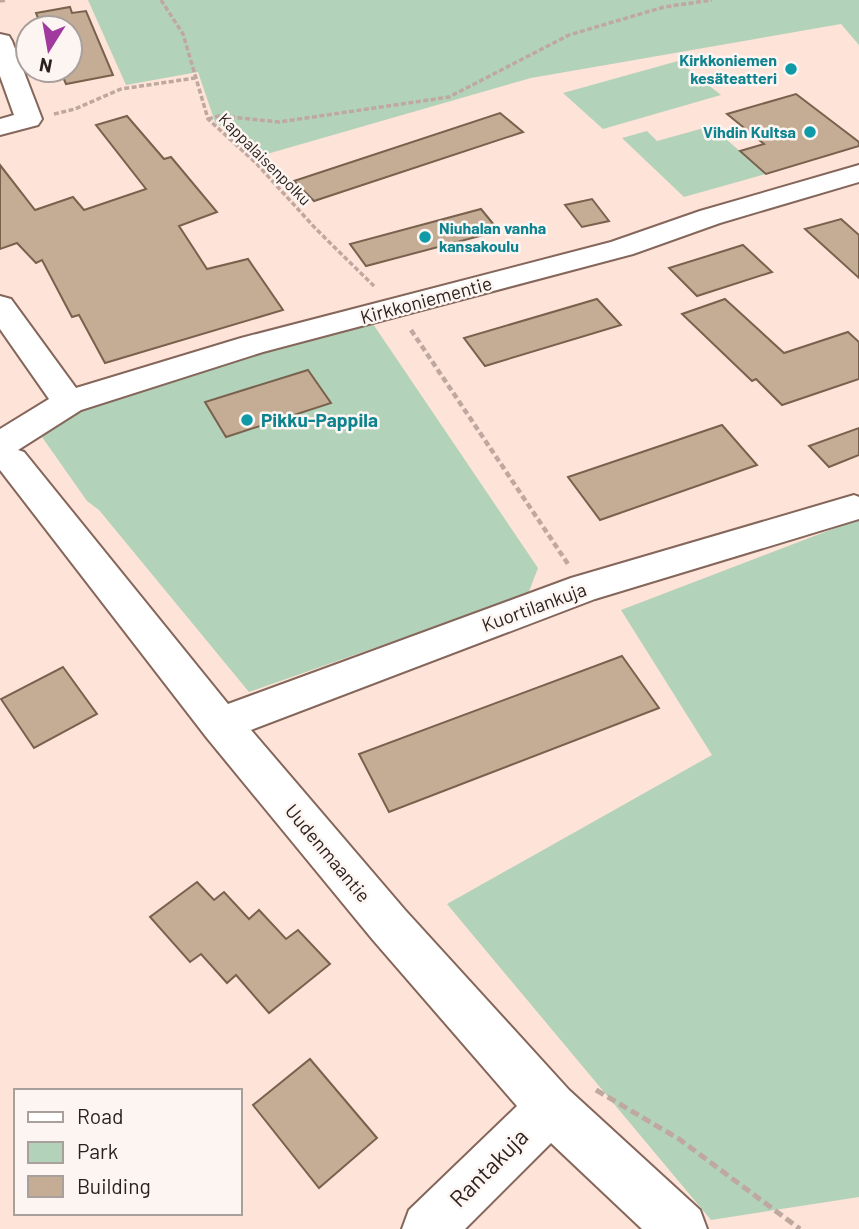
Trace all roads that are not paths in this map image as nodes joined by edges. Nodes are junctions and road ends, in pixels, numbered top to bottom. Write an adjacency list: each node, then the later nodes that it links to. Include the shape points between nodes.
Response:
1 (0, 41): 2 (street, via 29,119)
2 (0, 127)
3 (859, 173): 5 (street, Kirkkoniementie, via 622,248 253,345)
4 (0, 306): 5 (street)
5 (69, 402): 6 (street, Kirkkoniementie)
6 (0, 445)
7 (0, 456): 9 (street, Uudenmaantie, via 12,461)
8 (854, 508): 9 (street, Kuortilankuja, via 584,588)
9 (222, 726): 10 (street, Uudenmaantie, via 389,925)
10 (570, 1097): 11 (street, Rantakuja); 12 (street, Uudenmaantie)
11 (428, 1229)
12 (681, 1229)

